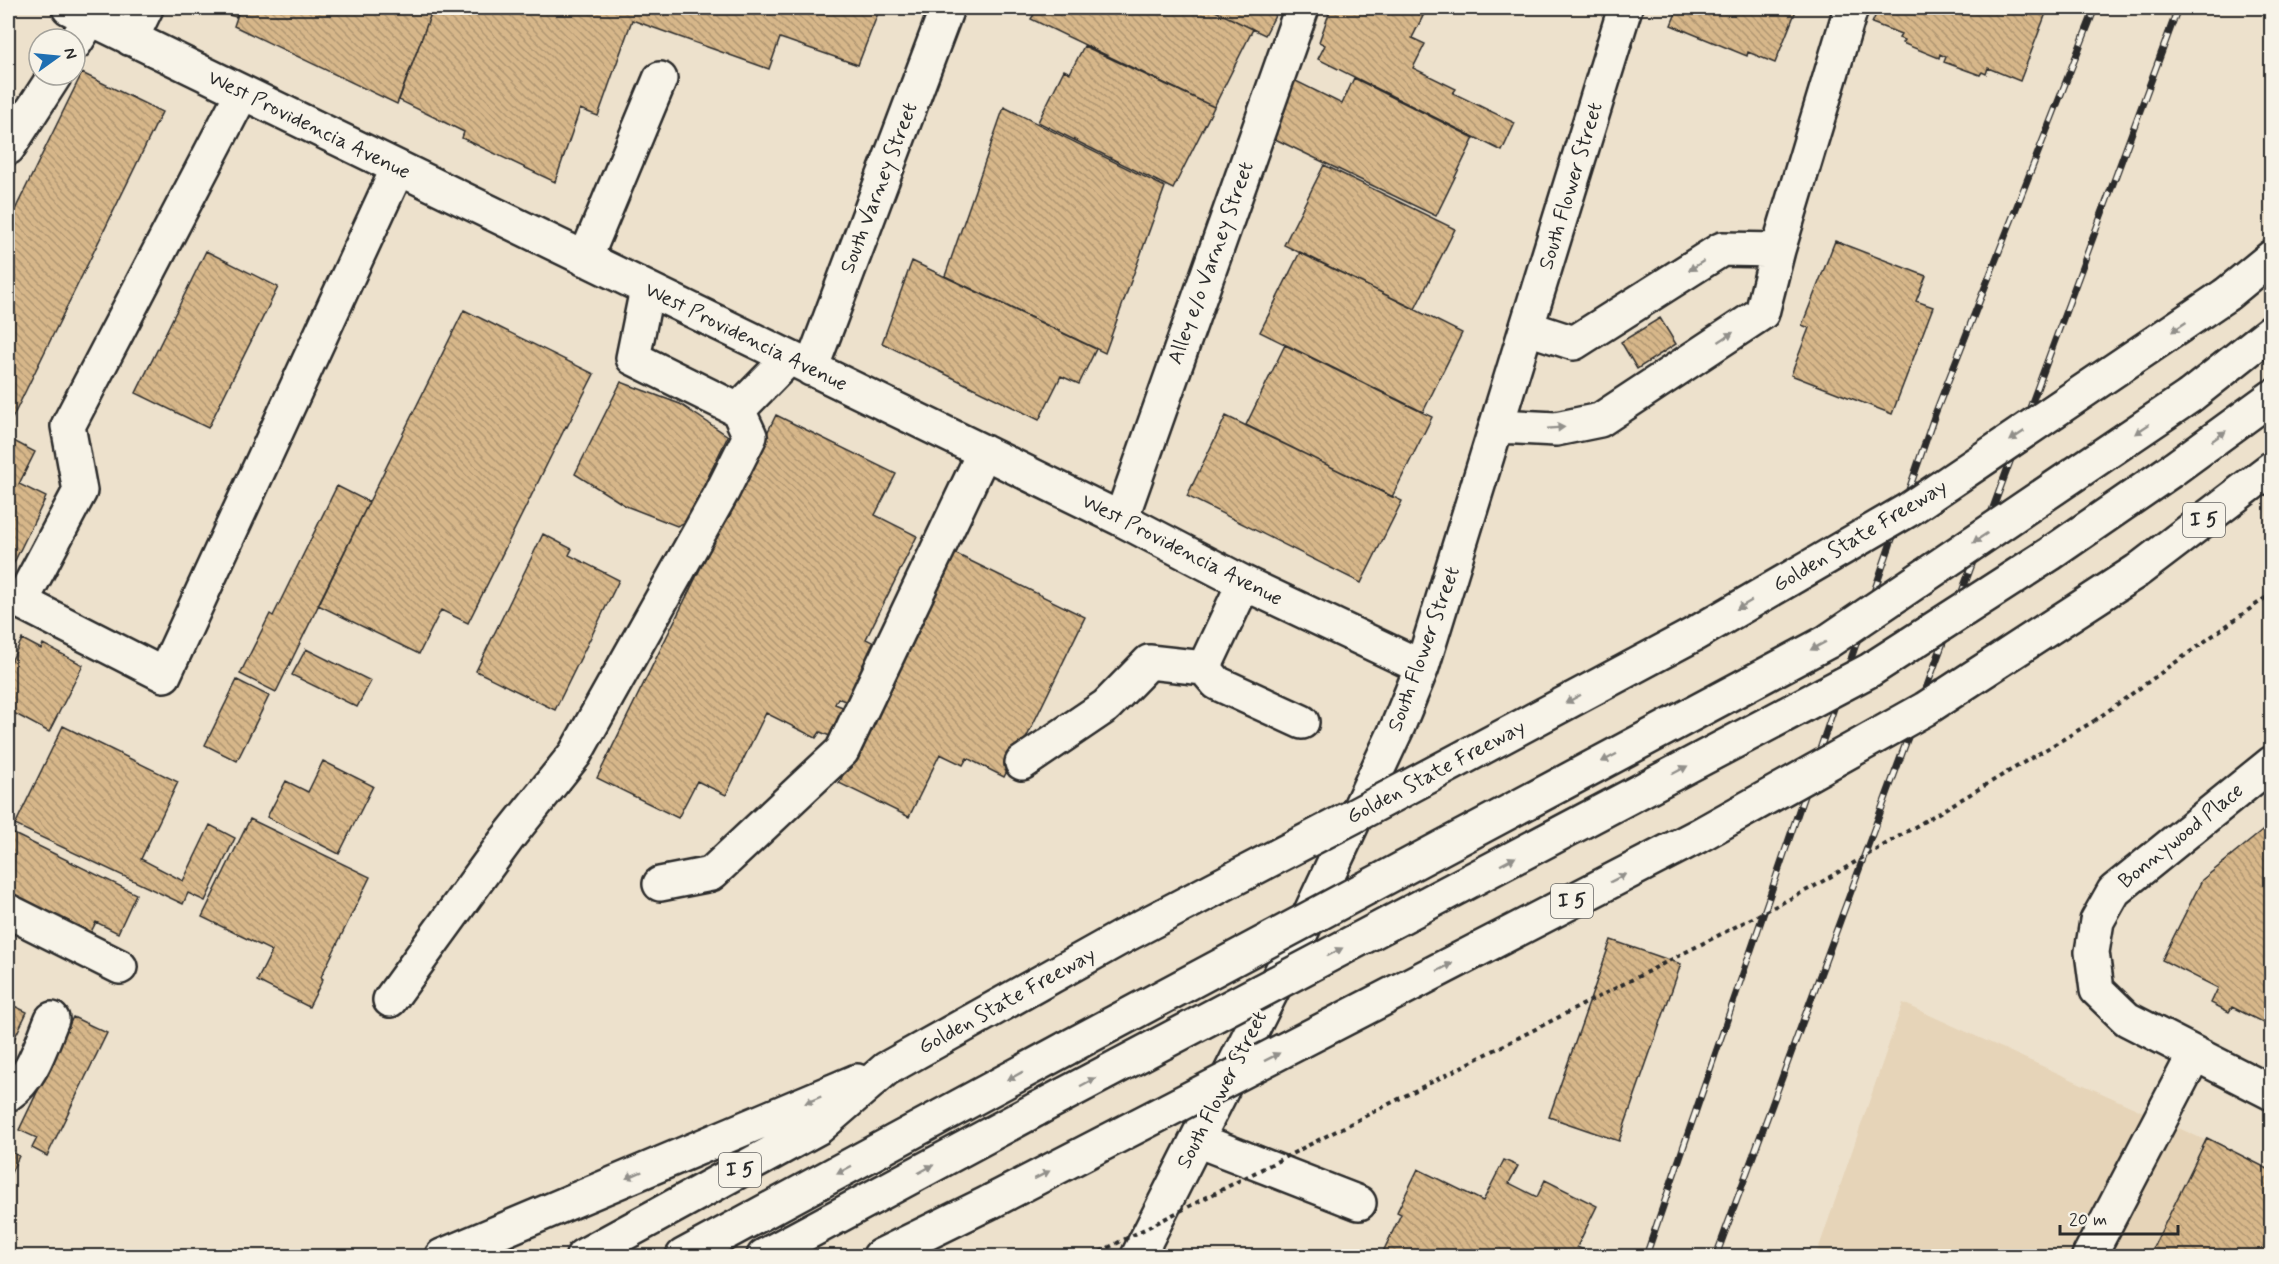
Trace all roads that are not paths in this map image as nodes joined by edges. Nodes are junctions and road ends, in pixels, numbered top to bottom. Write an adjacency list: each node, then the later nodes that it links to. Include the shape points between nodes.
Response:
1 (146, 8): 7 (main road)
2 (947, 8): 19 (main road, South Varney Street)
3 (1302, 8): 25 (main road, Alley e/o Varney Street)
4 (1625, 8): 17 (main road, South Flower Street)
5 (1851, 8): 13 (main road)
6 (78, 23): 7 (main road, West Providencia Avenue)
7 (131, 39): 10 (main road, West Providencia Avenue)
8 (660, 79): 15 (main road)
9 (47, 87): 11 (main road)
10 (242, 93): 12 (main road, West Providencia Avenue); 12 (main road, via 68,426 80,491 21,602 164,675)
11 (8, 148)
12 (398, 168): 15 (main road, West Providencia Avenue)
13 (1778, 250): 17 (main road, one-way to 17, via 1722,249 1574,343); 22 (main road, one-way to 13, via 1556,429 1600,420 1762,313)
14 (2271, 257): 38 (main road, Golden State Freeway / I 5, one-way to 38, bridge, via 2227,294 1908,510 1724,617 1122,937)
15 (585, 259): 16 (main road, West Providencia Avenue)
16 (647, 289): 19 (main road, West Providencia Avenue); 21 (main road, via 633,358)
17 (1528, 328): 22 (main road, South Flower Street)
18 (2271, 331): 46 (main road, one-way to 46, bridge, via 2190,396 1827,642)
19 (800, 363): 21 (main road); 23 (main road, West Providencia Avenue)
20 (2271, 397): 47 (main road, one-way to 20, bridge, via 1870,670 2050,554)
21 (738, 410): 35 (main road, via 750,436 575,754 507,839)
22 (1498, 426): 27 (main road, South Flower Street)
23 (984, 452): 25 (main road, West Providencia Avenue); 32 (main road, via 842,751 711,874)
24 (2271, 468): 48 (main road, I 5, one-way to 24, bridge, via 1698,836 1925,709 2137,571)
25 (1121, 519): 26 (main road, West Providencia Avenue)
26 (1244, 583): 27 (main road, West Providencia Avenue); 28 (main road)
27 (1422, 667): 41 (main road, South Flower Street, via 1300,935)
28 (1204, 669): 29 (main road, via 1217,682); 30 (main road, via 1149,662 1106,706)
29 (1302, 722)
30 (1022, 763)
31 (2271, 763): 37 (main road, Bonnywood Place, via 2114,891 2097,921 2092,952 2097,990 2127,1019)
32 (660, 884)
33 (8, 911): 34 (main road)
34 (120, 967)
35 (390, 1000)
36 (52, 1018): 40 (main road, via 28,1074)
37 (2194, 1055): 39 (main road, Bonnywood Place); 49 (main road)
38 (886, 1069): 44 (main road, one-way to 44); 45 (main road, Golden State Freeway / I 5, via 819,1127)
39 (2271, 1093)
40 (8, 1094)
41 (1197, 1140): 42 (main road); 43 (main road, South Flower Street)
42 (1359, 1203)
43 (1141, 1255)
44 (442, 1257)
45 (583, 1257)
46 (683, 1257)
47 (764, 1257)
48 (880, 1257)
49 (2089, 1257)

